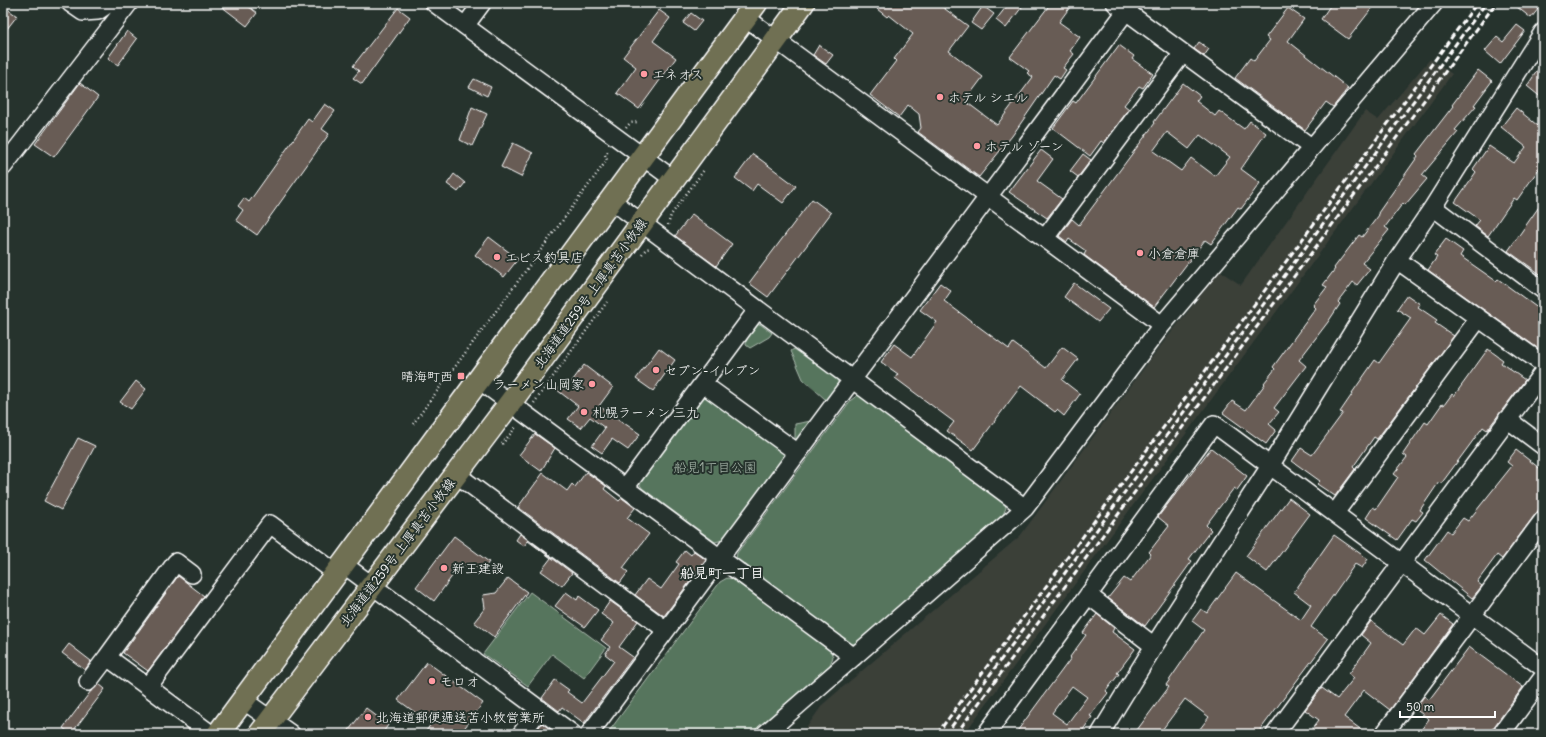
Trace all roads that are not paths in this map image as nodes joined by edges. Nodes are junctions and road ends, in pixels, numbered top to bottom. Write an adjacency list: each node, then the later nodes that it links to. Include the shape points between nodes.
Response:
1 (70, 3): 2 (street, via 83,12 98,11)
2 (110, 3)
3 (128, 3): 16 (street)
4 (434, 3): 10 (street)
5 (482, 3): 10 (street)
6 (803, 3): 12 (main road, 北海道道259号 上厚真苫小牧線)
7 (1434, 3): 14 (street)
8 (1125, 6): 13 (street); 18 (street)
9 (750, 10): 12 (street); 15 (main road)
10 (465, 26): 15 (street)
11 (1543, 32): 20 (street)
12 (776, 40): 17 (main road, 北海道道259号 上厚真苫小牧線); 18 (street)
13 (1183, 53): 14 (street); 22 (street)
14 (1311, 147): 27 (street)
15 (643, 157): 17 (street); 19 (main road)
16 (3, 167)
17 (673, 179): 21 (main road, 北海道道259号 上厚真苫小牧線)
18 (988, 197): 22 (street); 31 (street)
19 (611, 200): 21 (street); 30 (main road)
20 (1433, 207): 23 (street); 24 (street)
21 (641, 223): 25 (street); 33 (main road, 北海道道259号 上厚真苫小牧線)
22 (1045, 238): 27 (street)
23 (1397, 260): 26 (street); 37 (street)
24 (1543, 290)
25 (757, 310): 31 (street); 32 (street)
26 (1479, 318): 28 (street); 41 (street)
27 (1162, 325): 40 (street)
28 (1543, 364)
29 (1543, 372): 34 (street)
30 (479, 380): 33 (street); 45 (main road)
31 (852, 380): 36 (street); 40 (street)
32 (703, 384): 36 (street); 39 (street)
33 (518, 409): 38 (main road, 北海道道259号 上厚真苫小牧線); 39 (street)
34 (1507, 419): 35 (street); 44 (street)
35 (1543, 446)
36 (798, 453): 43 (street)
37 (1270, 466): 41 (street); 48 (street, via 1214,424); 51 (street)
38 (456, 474): 47 (main road, 北海道道259号 上厚真苫小牧線); 50 (street)
39 (625, 488): 43 (street)
40 (1025, 508): 53 (street)
41 (1335, 513): 44 (street)
42 (1543, 520): 49 (street)
43 (720, 558): 50 (street); 53 (street)
44 (1402, 563): 49 (street); 70 (street)
45 (340, 569): 47 (street); 57 (street, via 270,524); 58 (main road)
46 (192, 574): 52 (street, via 176,562)
47 (372, 585): 59 (street); 60 (main road, 北海道道259号 上厚真苫小牧線)
48 (1088, 595): 51 (street); 69 (street)
49 (1472, 616): 54 (street); 71 (street)
50 (666, 630): 67 (street)
51 (1154, 646): 61 (street)
52 (107, 657): 56 (street); 57 (street)
53 (854, 657): 68 (street)
54 (1543, 668)
55 (1543, 677): 72 (street)
56 (88, 682)
57 (148, 687): 62 (street)
58 (243, 700): 60 (street); 63 (main road)
59 (540, 709): 65 (street); 66 (street)
60 (266, 727): 64 (street)
61 (1107, 730)
62 (211, 734)
63 (218, 734)
64 (291, 734)
65 (521, 734)
66 (574, 734)
67 (589, 734)
68 (765, 734)
69 (986, 734)
70 (1274, 734)
71 (1384, 734)
72 (1501, 734)

